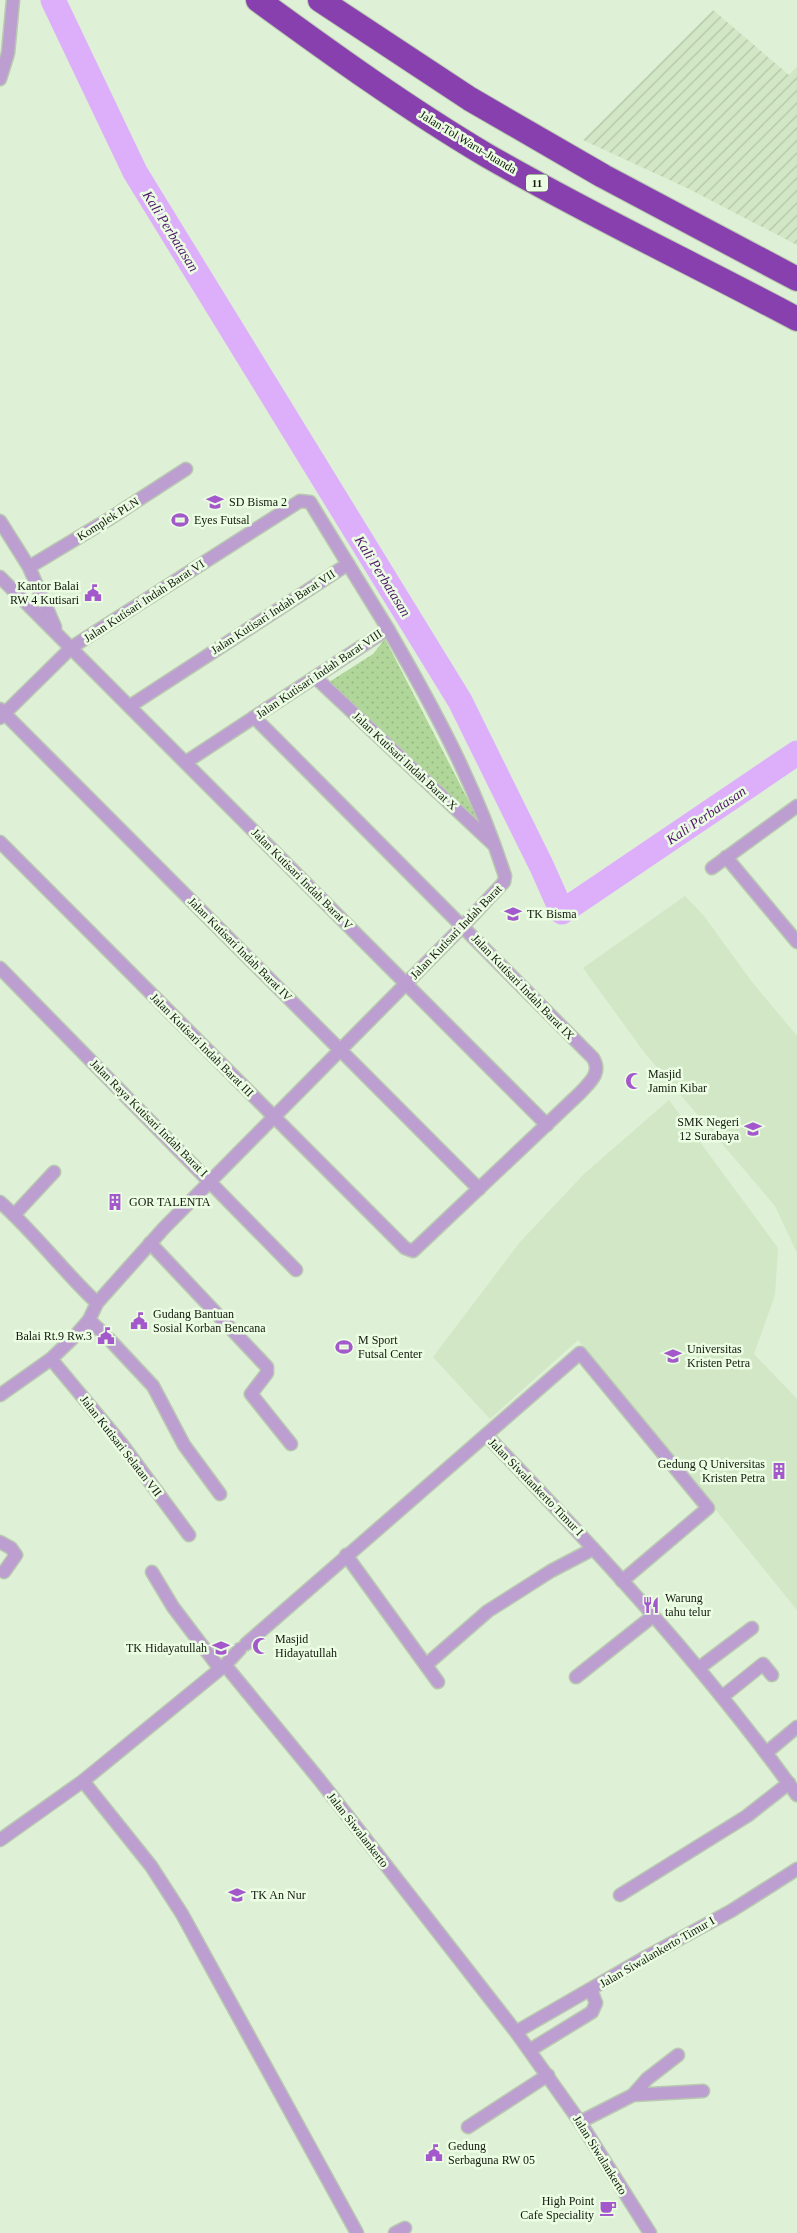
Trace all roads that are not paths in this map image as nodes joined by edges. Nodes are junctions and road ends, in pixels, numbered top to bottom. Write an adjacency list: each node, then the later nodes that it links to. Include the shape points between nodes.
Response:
1 (13, 0): 4 (street)
2 (258, 0): 7 (highway, Jalan Tol Waru–Juanda / 11, via 413,110 486,155)
3 (320, 0): 6 (highway, via 487,108 603,176)
4 (5, 34): 5 (street, via 5,64)
5 (0, 79)
6 (797, 279)
7 (797, 319)
8 (186, 469): 12 (street, Komplek PLN)
9 (300, 501): 11 (street, Jalan Kutisari Indah Barat VII, via 312,504); 16 (street, Jalan Kutisari Indah Barat VI)
10 (0, 521): 12 (street, Jalan Kutisari Indah Barat V)
11 (348, 564): 14 (street, Jalan Kutisari Indah Barat VIII); 18 (street, Jalan Kutisari Indah Barat VII)
12 (29, 567): 15 (street, Jalan Kutisari Indah Barat V)
13 (0, 577): 15 (street, Jalan Kutisari Indah Barat V)
14 (388, 629): 17 (street, Jalan Kutisari Indah Barat VIII); 24 (street, Jalan Kutisari Indah Barat, via 445,731 478,799)
15 (58, 633): 16 (street, Jalan Kutisari Indah Barat V)
16 (72, 647): 18 (street, Jalan Kutisari Indah Barat V); 19 (street, Jalan Kutisari Indah Barat VI)
17 (315, 677): 20 (street, Jalan Kutisari Indah Barat VIII); 24 (street, Jalan Kutisari Indah Barat X)
18 (130, 706): 21 (street, Jalan Kutisari Indah Barat V)
19 (2, 713): 31 (street, Jalan Kutisari Indah Barat IV)
20 (254, 717): 21 (street, Jalan Kutisari Indah Barat VIII); 27 (street, Jalan Kutisari Indah Barat IX)
21 (186, 762): 30 (street, Jalan Kutisari Indah Barat V)
22 (797, 806): 25 (street)
23 (0, 842): 32 (street, Jalan Kutisari Indah Barat III)
24 (495, 845): 27 (street, Jalan Kutisari Indah Barat, via 505,879)
25 (726, 857): 26 (street); 28 (street)
26 (712, 868)
27 (464, 926): 30 (street, Jalan Kutisari Indah Barat); 33 (street, Jalan Kutisari Indah Barat IX, via 596,1064 592,1080)
28 (797, 942)
29 (0, 968): 35 (street, Jalan Raya Kutisari Indah Barat I)
30 (406, 983): 31 (street, Jalan Kutisari Indah Barat); 33 (street, Jalan Kutisari Indah Barat V)
31 (340, 1050): 32 (street, Jalan Kutisari Indah Barat); 36 (street, Jalan Kutisari Indah Barat IV)
32 (274, 1117): 35 (street, Jalan Kutisari Indah Barat); 40 (street, Jalan Kutisari Indah Barat III)
33 (547, 1125): 36 (street, Jalan Kutisari Indah Barat IX)
34 (54, 1172): 38 (street)
35 (210, 1181): 39 (street, Jalan Kutisari Indah Barat); 41 (street, Jalan Raya Kutisari Indah Barat I)
36 (479, 1189): 40 (street, Jalan Kutisari Indah Barat IX, via 416,1250 411,1252)
37 (0, 1202): 38 (street)
38 (14, 1215): 42 (street)
39 (150, 1243): 42 (street); 47 (street, via 267,1367 267,1373 251,1394)
40 (405, 1248)
41 (296, 1270)
42 (96, 1303): 43 (street)
43 (89, 1320): 44 (street); 48 (street, via 153,1386 184,1445)
44 (51, 1358): 45 (street); 49 (street, Jalan Kutisari Selatan VII, via 121,1443)
45 (0, 1395)
46 (486, 1435): 51 (street, Jalan Siwalankerto Timur I); 52 (street, Jalan Siwalankerto Timur I); 55 (street, via 582,1354 708,1507)
47 (291, 1444)
48 (220, 1494)
49 (189, 1535)
50 (0, 1542): 53 (street, via 16,1555)
51 (594, 1549): 55 (street, Jalan Siwalankerto Timur I); 58 (street, via 551,1571 488,1611)
52 (346, 1555): 58 (street); 59 (street, Jalan Siwalankerto Timur I)
53 (4, 1572)
54 (152, 1572): 59 (street, Jalan Siwalankerto, via 173,1607)
55 (622, 1581): 56 (street, Jalan Siwalankerto Timur I)
56 (653, 1616): 60 (street, Jalan Siwalankerto Timur I); 62 (street)
57 (752, 1628): 60 (street)
58 (426, 1665): 63 (street)
59 (223, 1667): 67 (street); 74 (street, Jalan Siwalankerto, via 318,1778)
60 (699, 1668): 64 (street, Jalan Siwalankerto Timur I)
61 (772, 1675): 64 (street, via 763,1664)
62 (576, 1677)
63 (438, 1682)
64 (722, 1696): 66 (street, Jalan Siwalankerto Timur I)
65 (797, 1727): 66 (street)
66 (766, 1753): 68 (street, Jalan Siwalankerto Timur I)
67 (82, 1781): 70 (street); 82 (street, via 151,1866 182,1914)
68 (789, 1783): 69 (street, Jalan Siwalankerto Timur I); 72 (street, via 747,1816)
69 (797, 1795)
70 (0, 1840)
71 (797, 1869): 73 (street, Jalan Siwalankerto Timur I, via 731,1911 646,1956)
72 (620, 1895)
73 (591, 1990): 74 (street, Jalan Siwalankerto Timur I); 75 (street, via 596,2003 592,2012)
74 (516, 2032): 75 (street, Jalan Siwalankerto)
75 (530, 2050): 77 (street, Jalan Siwalankerto)
76 (678, 2055): 79 (street, via 647,2079)
77 (548, 2075): 80 (street, Jalan Siwalankerto); 81 (street)
78 (703, 2091): 79 (street)
79 (633, 2095): 80 (street)
80 (580, 2122): 83 (street, Jalan Siwalankerto)
81 (468, 2128)
82 (357, 2233)
83 (650, 2233)

